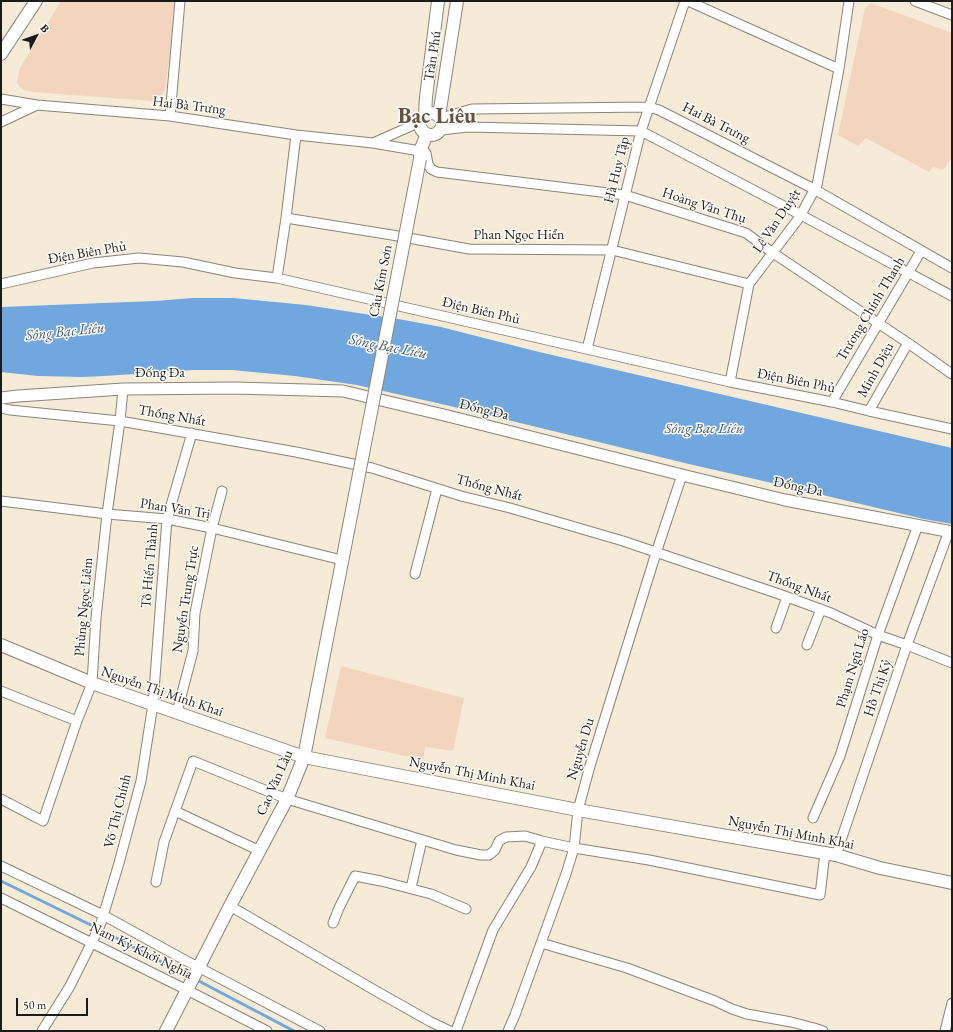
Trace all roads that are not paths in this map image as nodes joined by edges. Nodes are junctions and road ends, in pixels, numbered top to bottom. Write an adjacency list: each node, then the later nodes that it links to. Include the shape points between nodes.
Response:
1 (36, 1): 10 (main road)
2 (180, 1): 15 (street)
3 (438, 1): 16 (main road, Trần Phú)
4 (458, 1): 17 (main road, Trần Phú)
5 (685, 1): 14 (street, Hà Huy Tập)
6 (688, 1): 11 (street)
7 (849, 1): 11 (street, Lê Văn Duyệt)
8 (915, 1): 9 (street)
9 (952, 15)
10 (1, 54)
11 (839, 69): 24 (street, Lê Văn Duyệt, via 817,186)
12 (1, 99): 13 (street, Hai Bà Trưng)
13 (37, 105): 15 (street, Hai Bà Trưng); 18 (street)
14 (649, 107): 17 (street, Hai Bà Trưng, via 472,109); 19 (street, Hà Huy Tập); 24 (street, Hai Bà Trưng)
15 (170, 116): 21 (street, Hai Bà Trưng)
16 (422, 119): 17 (main road, via 432,113); 20 (main road, via 422,129); 22 (street)
17 (440, 121): 19 (street, via 468,127); 20 (main road, via 435,134)
18 (1, 122)
19 (641, 131): 25 (street, Hà Huy Tập); 26 (street)
20 (427, 134): 23 (main road)
21 (296, 135): 22 (street, Hai Bà Trưng); 27 (street)
22 (373, 143): 23 (street, Hai Bà Trưng)
23 (420, 155): 25 (street, Hoàng Văn Thụ, via 426,153 428,164 437,172); 57 (main road, Cầu Kim Sơn, bridge)
24 (814, 190): 26 (street, Lê Văn Duyệt); 29 (street, Hai Bà Trưng)
25 (625, 195): 28 (street, Hà Huy Tập); 30 (street, Hoàng Văn Thụ, via 746,233)
26 (801, 215): 30 (street, Lê Văn Duyệt); 32 (street)
27 (286, 218): 28 (street, Phan Ngọc Hiển, via 469,249); 33 (street)
28 (612, 250): 35 (street, Phan Ngọc Hiển); 39 (street, Hà Huy Tập)
29 (921, 251): 31 (street, Hai Bà Trưng); 32 (street, Trương Chính Thanh)
30 (773, 254): 35 (street, Lê Văn Duyệt); 37 (street, Hoàng Văn Thụ)
31 (952, 268)
32 (909, 273): 36 (street); 37 (street, Trương Chính Thanh)
33 (277, 278): 34 (street, Điện Biên Phủ, via 235,273 183,262 139,258 93,263); 39 (street, Điện Biên Phủ)
34 (1, 284)
35 (749, 284): 41 (street, Lê Văn Duyệt)
36 (952, 296)
37 (878, 324): 38 (street, Hoàng Văn Thụ); 44 (street, Trương Chính Thanh)
38 (908, 343): 40 (street, Hoàng Văn Thụ); 46 (street, Minh Diệu)
39 (587, 349): 41 (street, Điện Biên Phủ)
40 (952, 374)
41 (730, 382): 44 (street, Điện Biên Phủ)
42 (123, 389): 43 (street, Đống Đa); 47 (street, Phùng Ngọc Liêm); 50 (street, Đống Đa, via 234,388 343,391)
43 (1, 398)
44 (832, 402): 46 (street, Điện Biên Phủ)
45 (1, 408): 47 (street, Thống Nhất)
46 (869, 412): 48 (street, Điện Biên Phủ)
47 (120, 421): 49 (street, Thống Nhất); 54 (street, Phùng Ngọc Liêm)
48 (952, 429)
49 (192, 433): 51 (street, Thống Nhất, via 372,468); 55 (street, Tô Hiến Thành)
50 (682, 476): 56 (street, Đống Đa, via 785,500); 60 (street, Nguyễn Du)
51 (437, 489): 60 (street, Thống Nhất, via 517,510); 62 (street)
52 (222, 491): 58 (street, Nguyễn Trung Trực)
53 (1, 501): 54 (street, Phan Văn Trị)
54 (106, 514): 55 (street, Phan Văn Trị); 71 (street, Phùng Ngọc Liêm)
55 (167, 519): 58 (street, Phan Văn Trị); 73 (street, Tô Hiến Thành)
56 (918, 525): 59 (street, Đống Đa); 66 (street, Phạm Ngũ Lão)
57 (349, 526): 61 (main road, Cao Văn Lầu)
58 (212, 528): 61 (street, Phan Văn Trị); 74 (street, Nguyễn Trung Trực, via 196,613 193,652)
59 (951, 531): 69 (street, Hồ Thị Kỷ)
60 (656, 553): 63 (street, Thống Nhất); 79 (street, Nguyễn Du)
61 (342, 560): 76 (main road, Cao Văn Lầu)
62 (415, 574)
63 (787, 597): 64 (street, Thống Nhất); 65 (street)
64 (821, 610): 66 (street, Thống Nhất); 68 (street)
65 (776, 628)
66 (878, 635): 69 (street, Thống Nhất); 81 (street, Phạm Ngũ Lão, via 840,756)
67 (1, 645): 71 (main road, Nguyễn Thị Minh Khai)
68 (807, 645)
69 (907, 645): 70 (street, Thống Nhất); 86 (street, Hồ Thị Kỷ)
70 (952, 663)
71 (92, 683): 73 (main road, Nguyễn Thị Minh Khai); 75 (street, Phùng Ngọc Liêm)
72 (1, 691): 75 (street)
73 (153, 704): 74 (main road, Nguyễn Thị Minh Khai); 94 (street, Võ Thị Chính, via 141,781)
74 (177, 712): 76 (main road, Nguyễn Thị Minh Khai)
75 (77, 721): 77 (street, Phùng Ngọc Liêm, via 44,821)
76 (304, 757): 78 (main road, Cao Văn Lầu); 79 (main road, Nguyễn Thị Minh Khai)
77 (1, 799)
78 (287, 799): 80 (street, via 193,761); 82 (street); 85 (main road, Cao Văn Lầu)
79 (578, 810): 84 (street, Nguyễn Du); 86 (main road, Nguyễn Thị Minh Khai)
80 (175, 812): 85 (street); 88 (street, via 164,842)
81 (813, 818)
82 (422, 840): 83 (street, via 481,855 489,855 499,841 506,837 526,836); 90 (street)
83 (542, 841): 84 (street); 106 (street, via 531,867 493,930)
84 (574, 848): 86 (street, Hồ Thị Kỷ, via 649,860 820,896); 97 (street, Nguyễn Du)
85 (260, 851): 92 (main road, Cao Văn Lầu)
86 (830, 854): 89 (main road, Nguyễn Thị Minh Khai, via 880,868)
87 (1, 866): 94 (street)
88 (156, 882)
89 (952, 883)
90 (411, 888): 93 (street); 95 (street, via 355,876)
91 (1, 898): 96 (street, Nam Kỳ Khởi Nghĩa)
92 (230, 906): 98 (main road, Cao Văn Lầu); 105 (street, via 430,1022)
93 (466, 909)
94 (102, 919): 96 (street, Võ Thị Chính); 98 (street)
95 (333, 923)
96 (92, 943): 99 (street, Nam Kỳ Khởi Nghĩa); 101 (street, via 70,986)
97 (541, 943): 107 (street, Nguyễn Du); 108 (street, via 627,968 742,1012)
98 (197, 971): 99 (main road, Cao Văn Lầu); 104 (street)
99 (187, 989): 102 (main road, Cao Văn Lầu); 103 (street, Nam Kỳ Khởi Nghĩa)
100 (952, 1003): 109 (street)
101 (42, 1031)
102 (166, 1031)
103 (267, 1031)
104 (320, 1031)
105 (450, 1031)
106 (456, 1031)
107 (508, 1031)
108 (823, 1031)
109 (945, 1031)

